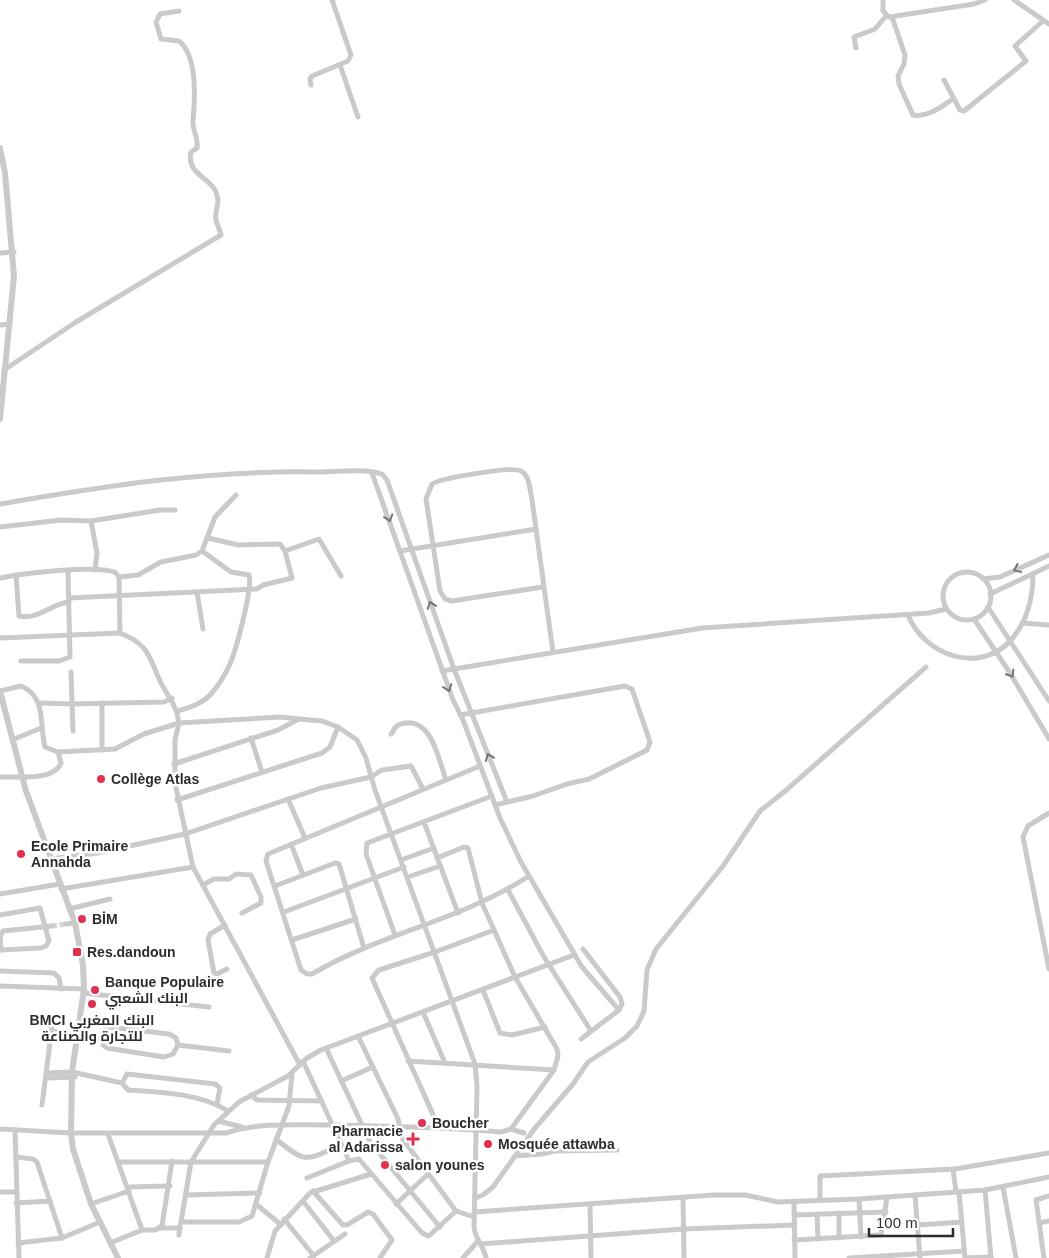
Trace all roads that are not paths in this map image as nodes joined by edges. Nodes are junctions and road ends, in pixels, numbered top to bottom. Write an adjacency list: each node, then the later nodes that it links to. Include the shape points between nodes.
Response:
1 (332, 0): 10 (street, via 351,56)
2 (883, 0): 6 (street, via 883,11)
3 (985, 0): 6 (street)
4 (1014, 0): 7 (street)
5 (179, 11): 20 (street, via 160,14 156,22 162,40 179,41 188,54 194,79 193,123 198,140 197,148 190,156 197,175 214,188 220,202 216,220 221,235 76,322)
6 (889, 17): 9 (street, via 875,29 854,37); 13 (street, via 905,59 898,84 913,115 934,111)
7 (1043, 21): 8 (street); 13 (street, via 1015,46 1026,61 964,111)
8 (1049, 24)
9 (856, 48)
10 (340, 65): 12 (street, via 312,76); 14 (street)
11 (944, 80): 13 (street)
12 (311, 85)
13 (953, 99)
14 (358, 117)
15 (0, 148): 16 (street)
16 (14, 252): 17 (street); 18 (street)
17 (0, 253)
18 (10, 324): 19 (street); 20 (street)
19 (0, 325)
20 (4, 370): 21 (street)
21 (0, 419)
22 (372, 472): 24 (street, via 264,471 185,476); 31 (street, via 382,474 387,480); 34 (street, one-way to 34)
23 (236, 495): 29 (street, via 215,517)
24 (0, 504)
25 (175, 510): 26 (street, via 155,510)
26 (91, 521): 27 (street, via 61,520); 37 (street, via 97,553)
27 (0, 527)
28 (536, 528): 30 (street); 30 (street, via 528,481 522,472 503,471 442,480 432,484 426,499); 45 (street)
29 (208, 538): 32 (street); 33 (street, via 238,544 277,544)
30 (432, 546): 31 (street); 45 (street, via 440,591 448,600)
31 (412, 549): 34 (street); 66 (street, one-way to 31)
32 (202, 551): 43 (street, via 159,563 138,575); 46 (street, via 231,572 249,575)
33 (285, 551): 41 (street, via 319,539); 46 (street, via 292,578 257,589)
34 (400, 551): 67 (street)
35 (1049, 555): 44 (street, one-way to 44, via 1000,577)
36 (1049, 566): 39 (street)
37 (95, 570): 38 (street); 43 (street, via 112,570)
38 (68, 571): 40 (street); 50 (street)
39 (1033, 574): 49 (street); 55 (street, via 1031,599)
40 (16, 576): 42 (street); 50 (street, via 19,616 35,616)
41 (341, 576)
42 (0, 578)
43 (120, 578): 48 (street)
44 (983, 579): 49 (street); 52 (street, via 968,572 952,578 943,592)
45 (542, 586): 63 (street)
46 (250, 588): 47 (street); 75 (street, via 230,664 221,681 198,704)
47 (197, 592): 48 (street); 57 (street)
48 (120, 594): 50 (street); 58 (street)
49 (990, 594): 51 (street)
50 (69, 600): 59 (street)
51 (988, 607): 54 (street); 61 (street)
52 (946, 608): 53 (street, via 933,613); 54 (street, via 959,619)
53 (908, 614): 62 (street, via 922,638 944,653 970,658); 63 (street, via 716,626)
54 (974, 619): 62 (street)
55 (1022, 623): 56 (street); 61 (street)
56 (1049, 625)
57 (203, 629)
58 (120, 633): 59 (street); 70 (street, via 133,638 148,652)
59 (70, 635): 60 (street); 64 (street, via 68,659)
60 (0, 638)
61 (1011, 640): 62 (street); 71 (street)
62 (996, 651): 85 (street, one-way to 85)
63 (553, 652): 66 (street)
64 (22, 662)
65 (926, 667): 208 (street, via 760,811 723,866 656,949 647,970 646,1006 637,1026 625,1038 588,1062)
66 (454, 669): 67 (street); 76 (street)
67 (442, 671): 77 (street, one-way to 77)
68 (71, 672): 74 (street)
69 (0, 691): 73 (street, via 21,686); 86 (street)
70 (172, 698): 72 (street, via 164,702); 75 (street)
71 (1049, 701)
72 (102, 702): 74 (street); 87 (street)
73 (40, 703): 74 (street); 81 (street)
74 (72, 704): 82 (street)
75 (178, 711): 79 (street)
76 (471, 712): 77 (street); 100 (street, one-way to 76); 100 (street, via 625,686 633,691 650,742 647,750 594,778)
77 (460, 715): 90 (street)
78 (299, 719): 79 (street, via 280,717); 80 (street); 84 (street)
79 (179, 724): 87 (street, via 144,734 115,749); 89 (street)
80 (338, 726): 91 (street, via 327,750); 93 (street, via 357,740)
81 (41, 728): 86 (street); 88 (street, via 45,747)
82 (73, 731)
83 (391, 734): 95 (street, via 398,725 417,722 431,738)
84 (251, 738): 89 (street); 91 (street)
85 (1049, 739)
86 (12, 740): 92 (street)
87 (102, 750): 88 (street)
88 (58, 752): 92 (street, via 61,763 53,772 43,776)
89 (174, 764): 99 (street)
90 (480, 766): 95 (street); 97 (street)
91 (262, 772): 99 (street)
92 (21, 776): 94 (street); 111 (street)
93 (371, 776): 96 (street, via 382,770 411,766); 98 (street); 102 (street)
94 (0, 777)
95 (446, 780): 96 (street)
96 (423, 789): 102 (street)
97 (492, 796): 101 (street); 104 (street)
98 (288, 799): 105 (street); 107 (street)
99 (177, 800): 105 (street)
100 (507, 802): 101 (street)
101 (495, 805): 117 (street)
102 (383, 806): 106 (street); 107 (street)
103 (1049, 813): 149 (street, via 1028,826 1023,837)
104 (424, 822): 106 (street); 109 (street)
105 (185, 834): 111 (street); 113 (street)
106 (392, 834): 112 (street); 119 (street, via 369,841 366,845)
107 (305, 838): 108 (street)
108 (291, 844): 116 (street); 121 (street, via 266,857)
109 (434, 848): 110 (street); 112 (street)
110 (437, 858): 114 (street); 127 (street, via 462,847 468,848)
111 (51, 859): 122 (street)
112 (402, 860): 115 (street)
113 (193, 866): 120 (street); 122 (street)
114 (440, 866): 118 (street); 130 (street)
115 (404, 867): 118 (street); 119 (street)
116 (303, 876): 121 (street); 123 (street, via 338,863)
117 (529, 876): 124 (street); 146 (street)
118 (408, 877): 136 (street)
119 (375, 880): 123 (street); 140 (street)
120 (203, 885): 131 (street, via 218,878 229,879 236,874 250,875 261,903); 137 (street)
121 (275, 886): 129 (street)
122 (61, 887): 125 (street); 128 (street)
123 (347, 889): 129 (street); 133 (street)
124 (508, 890): 127 (street); 147 (street)
125 (0, 894)
126 (110, 898): 128 (street)
127 (482, 903): 130 (street); 139 (street)
128 (69, 909): 135 (street)
129 (284, 912): 141 (street)
130 (458, 912): 136 (street)
131 (242, 913)
132 (0, 915): 138 (street, via 40,908)
133 (356, 919): 141 (street); 142 (street)
134 (66, 924): 135 (street)
135 (75, 924): 155 (street)
136 (425, 924): 140 (street); 145 (street)
137 (225, 925): 148 (street, via 210,934 208,940 214,973); 173 (street)
138 (49, 926): 144 (street, via 46,946); 144 (street, via 3,931)
139 (494, 930): 145 (street); 151 (street)
140 (395, 935): 142 (street)
141 (292, 940): 142 (street, via 301,970 307,974)
142 (364, 948)
143 (583, 948): 158 (street, via 621,999)
144 (1, 950)
145 (435, 952): 156 (street); 161 (street, via 379,970 373,976)
146 (574, 955): 147 (street); 158 (street)
147 (550, 965): 151 (street); 163 (street)
148 (227, 969)
149 (1049, 969)
150 (0, 971): 153 (street, via 54,973 59,978)
151 (515, 977): 154 (street); 162 (street)
152 (0, 986): 153 (street)
153 (61, 989): 155 (street)
154 (483, 990): 156 (street); 162 (street, via 500,1034 512,1036)
155 (84, 992): 157 (street); 165 (street)
156 (454, 1001): 159 (street); 175 (street)
157 (209, 1007)
158 (619, 1010): 163 (street)
159 (423, 1012): 161 (street); 174 (street)
160 (53, 1019): 164 (street)
161 (391, 1024): 166 (street); 172 (street)
162 (545, 1027): 177 (street, via 557,1049)
163 (591, 1031): 168 (street)
164 (51, 1034): 165 (street); 180 (street)
165 (77, 1036): 167 (street); 179 (street)
166 (358, 1036): 170 (street); 176 (street)
167 (102, 1039): 169 (street, via 107,1048 164,1057 173,1054); 169 (street, via 103,1032 109,1027 169,1034 176,1038)
168 (581, 1039)
169 (178, 1045): 171 (street)
170 (326, 1048): 173 (street); 181 (street)
171 (229, 1051)
172 (408, 1062): 174 (street); 195 (street)
173 (301, 1063): 178 (street); 185 (street)
174 (446, 1063): 175 (street)
175 (475, 1064): 177 (street); 199 (street)
176 (373, 1067): 181 (street); 193 (street)
177 (554, 1070): 197 (street)
178 (292, 1073): 183 (street); 184 (street)
179 (71, 1075): 180 (street); 182 (street); 202 (street)
180 (46, 1076): 187 (street)
181 (342, 1081): 192 (street)
182 (122, 1083): 186 (street, via 128,1090 176,1095); 186 (street, via 127,1074 215,1084 220,1088)
183 (251, 1095): 184 (street, via 257,1100); 188 (street)
184 (290, 1101): 185 (street); 190 (street)
185 (322, 1101): 191 (street)
186 (217, 1104): 188 (street)
187 (42, 1106)
188 (228, 1111): 189 (street)
189 (218, 1121): 194 (street); 200 (street)
190 (282, 1124): 191 (street); 194 (street); 204 (street)
191 (333, 1125): 192 (street); 205 (street)
192 (362, 1125): 193 (street); 227 (street, via 370,1142)
193 (399, 1126): 195 (street); 217 (street, via 402,1138)
194 (242, 1127): 200 (street, via 226,1133)
195 (436, 1127): 199 (street)
196 (0, 1129): 198 (street)
197 (511, 1129): 199 (street, via 501,1132); 201 (street)
198 (15, 1130): 202 (street); 209 (street)
199 (476, 1130): 234 (street)
200 (208, 1133): 203 (street); 213 (street)
201 (524, 1133)
202 (71, 1134): 203 (street); 242 (street)
203 (108, 1134): 212 (street)
204 (276, 1139): 205 (street, via 296,1156 306,1159); 214 (street)
205 (341, 1145): 211 (street)
206 (618, 1150): 208 (street, via 555,1151)
207 (1049, 1153): 215 (street)
208 (515, 1156): 234 (street, via 490,1190)
209 (16, 1157): 226 (street); 238 (street, via 37,1162)
210 (172, 1161): 212 (street); 213 (street); 220 (street)
211 (349, 1161): 216 (street, via 358,1158); 219 (street)
212 (118, 1162): 222 (street)
213 (191, 1162): 214 (street); 230 (street)
214 (268, 1162): 229 (street)
215 (953, 1169): 228 (street); 237 (street, via 820,1176)
216 (371, 1174): 224 (street); 244 (street)
217 (427, 1175): 227 (street); 246 (street)
218 (1049, 1177): 221 (street)
219 (307, 1178)
220 (170, 1186): 222 (street); 263 (street, via 164,1223)
221 (1003, 1187): 223 (street); 295 (street)
222 (128, 1189): 242 (street); 265 (street)
223 (985, 1190): 228 (street); 294 (street)
224 (313, 1191): 239 (street); 286 (street, via 342,1225 368,1212 373,1214 392,1240)
225 (0, 1192): 226 (street)
226 (16, 1192): 241 (street)
227 (409, 1192): 244 (street); 262 (street)
228 (958, 1192): 231 (street); 256 (street)
229 (260, 1193): 230 (street); 243 (street)
230 (186, 1195): 259 (street)
231 (915, 1195): 233 (street); 261 (street)
232 (1049, 1196): 257 (street, via 1036,1200)
233 (887, 1197): 236 (street); 247 (street)
234 (475, 1198): 249 (street)
235 (683, 1198): 240 (street, via 737,1195 771,1202); 245 (street); 264 (street)
236 (859, 1198): 237 (street); 248 (street)
237 (820, 1200): 240 (street)
238 (50, 1201): 241 (street); 270 (street)
239 (303, 1201): 253 (street); 274 (street)
240 (794, 1201): 252 (street)
241 (16, 1203): 277 (street)
242 (91, 1204): 255 (street)
243 (256, 1204): 258 (street); 259 (street, via 252,1216 244,1221)
244 (396, 1204): 262 (street, via 425,1235 429,1236)
245 (590, 1204): 249 (street); 268 (street)
246 (456, 1211): 249 (street); 262 (street)
247 (886, 1212): 248 (street); 269 (street, via 883,1234)
248 (860, 1213): 251 (street); 269 (street)
249 (474, 1214): 275 (street, via 475,1235)
250 (816, 1214): 251 (street); 252 (street); 272 (street)
251 (839, 1214): 271 (street)
252 (794, 1215): 260 (street)
253 (284, 1219): 258 (street); 281 (street)
254 (1049, 1221): 257 (street)
255 (100, 1222): 270 (street); 276 (street)
256 (962, 1222): 261 (street); 278 (street)
257 (1039, 1223): 296 (street)
258 (280, 1224): 285 (street, via 270,1242)
259 (180, 1225): 263 (street); 267 (street)
260 (794, 1225): 264 (street); 273 (street)
261 (918, 1225): 280 (street)
262 (440, 1227)
263 (159, 1228): 265 (street)
264 (684, 1229): 268 (street); 290 (street)
265 (142, 1230): 276 (street)
266 (345, 1234): 274 (street)
267 (180, 1235)
268 (590, 1235): 275 (street); 289 (street)
269 (861, 1237): 271 (street)
270 (62, 1238): 277 (street)
271 (839, 1238): 272 (street)
272 (818, 1239): 273 (street)
273 (794, 1240): 291 (street)
274 (334, 1241): 281 (street)
275 (480, 1242): 287 (street); 288 (street)
276 (110, 1243): 284 (street)
277 (18, 1244): 283 (street)
278 (964, 1251): 279 (street); 293 (street)
279 (937, 1255): 280 (street)
280 (920, 1256): 282 (street)
281 (312, 1257)
282 (888, 1257): 292 (street)
283 (19, 1258)
284 (118, 1258)
285 (267, 1258)
286 (380, 1258)
287 (463, 1258)
288 (486, 1258)
289 (591, 1258)
290 (684, 1258)
291 (795, 1258)
292 (849, 1258)
293 (965, 1258): 294 (street)
294 (991, 1258)
295 (1016, 1258)
296 (1044, 1258)

